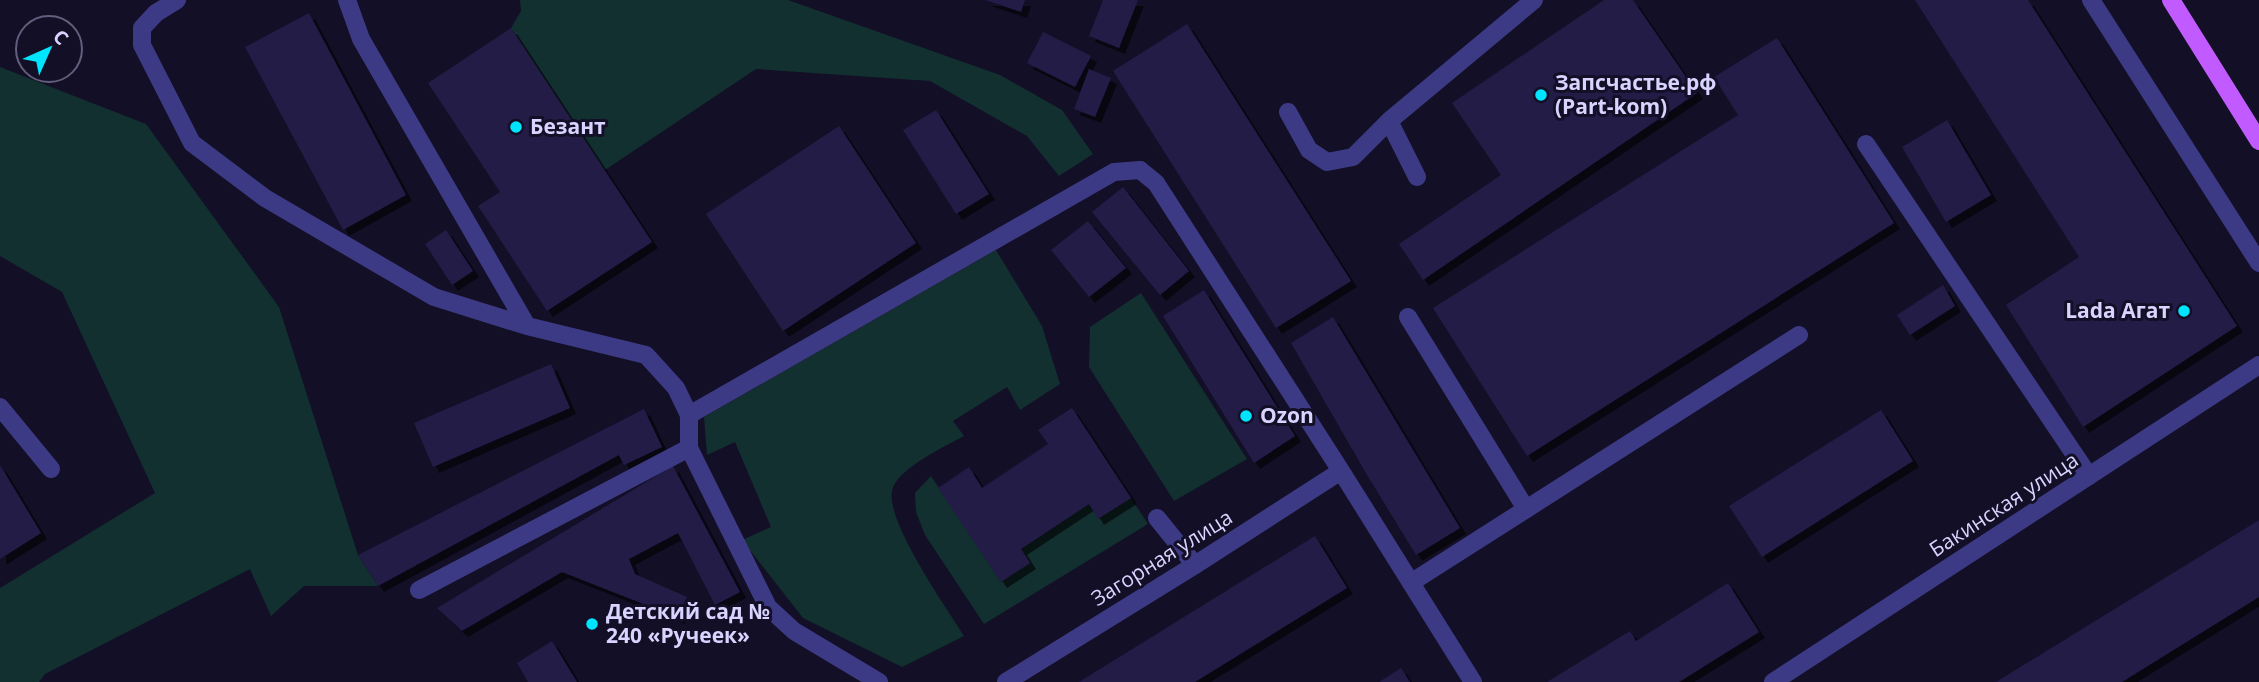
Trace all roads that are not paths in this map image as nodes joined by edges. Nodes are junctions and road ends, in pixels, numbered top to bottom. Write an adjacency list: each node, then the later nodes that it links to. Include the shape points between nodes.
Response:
1 (177, 0): 14 (street, via 142,28 142,45 192,143 264,198 434,297)
2 (347, 0): 14 (street, via 361,39)
3 (1534, 0): 6 (street)
4 (2091, 0): 12 (street)
5 (2171, 0): 9 (main road)
6 (1515, 6): 8 (street)
7 (1288, 112): 8 (street, via 1308,150 1327,162 1353,157)
8 (1389, 121): 11 (street)
9 (2259, 141)
10 (1866, 144): 22 (street)
11 (1417, 177)
12 (2259, 263)
13 (1408, 317): 23 (street)
14 (527, 326): 18 (street, via 646,355 676,388)
15 (1799, 335): 23 (street)
16 (2259, 365): 22 (street, Бакинская улица)
17 (0, 407): 20 (street)
18 (689, 415): 19 (street); 21 (street, via 1114,172 1140,170 1156,183)
19 (689, 447): 27 (street); 28 (street, via 768,607 794,631)
20 (51, 469)
21 (1341, 471): 25 (street, Загорная улица); 26 (street)
22 (2089, 477): 31 (street, Бакинская улица)
23 (1526, 509): 26 (street)
24 (1157, 518): 25 (street)
25 (1195, 565): 29 (street, Загорная улица)
26 (1412, 582): 30 (street)
27 (419, 590)
28 (879, 682)
29 (1006, 682)
30 (1473, 682)
31 (1773, 682)

